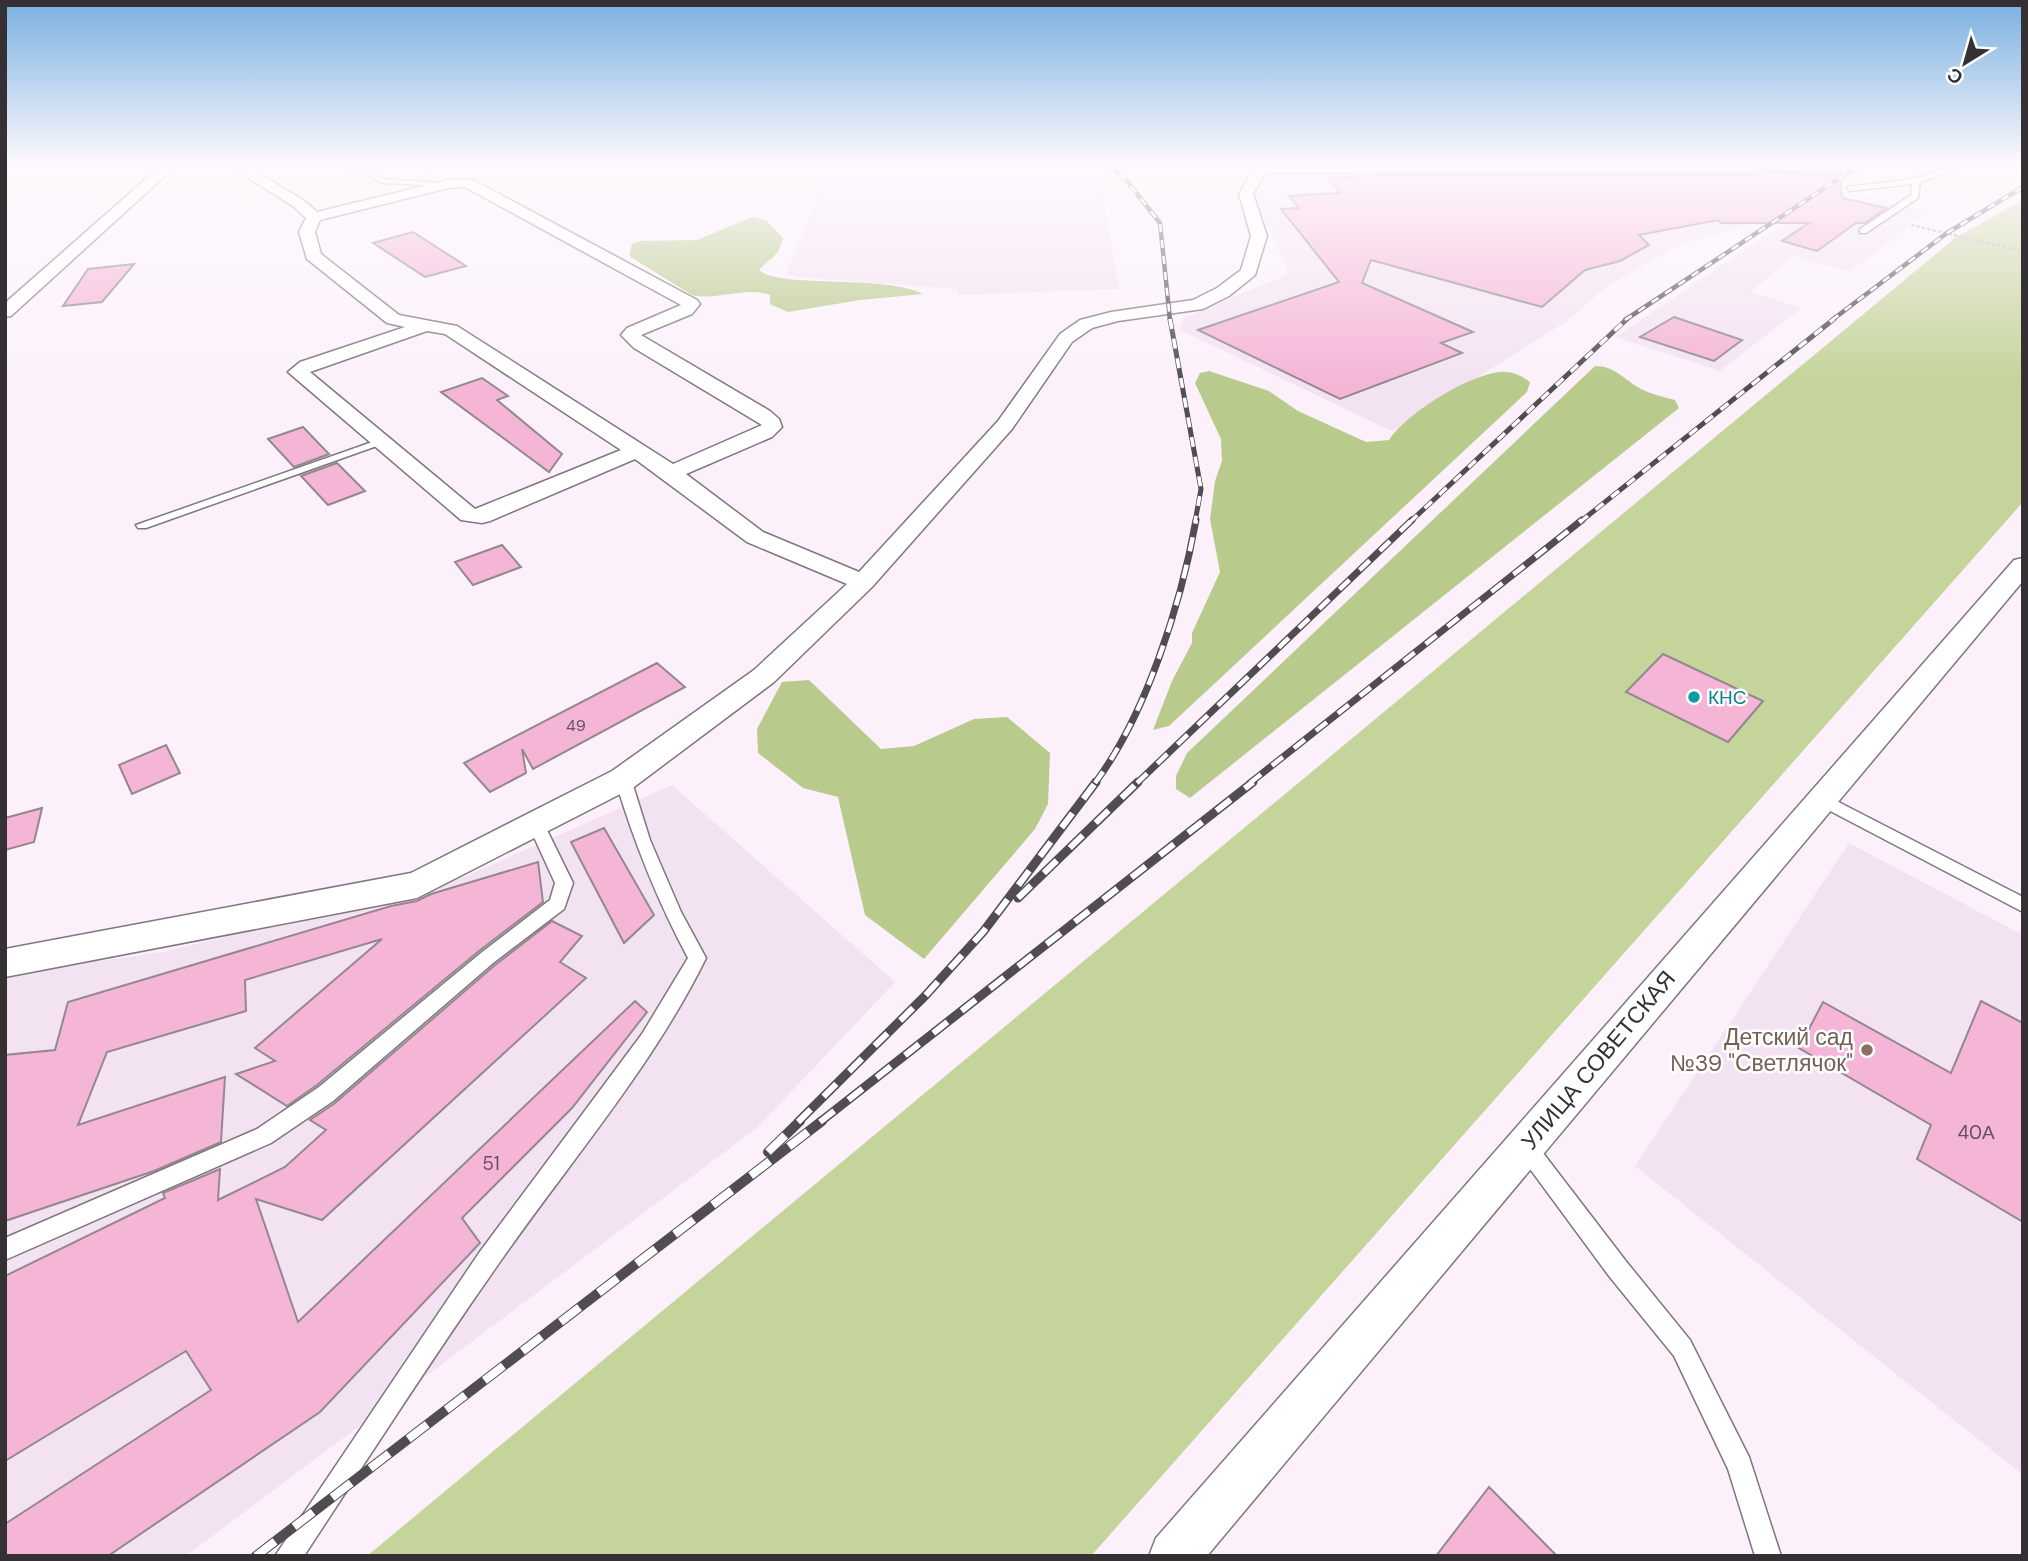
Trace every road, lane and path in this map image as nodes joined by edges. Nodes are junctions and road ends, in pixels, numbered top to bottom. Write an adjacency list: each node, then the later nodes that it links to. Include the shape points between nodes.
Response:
1 (89, 237): 7 (street)
2 (308, 237): 8 (street, via 313,256 393,319)
3 (568, 237): 11 (street, via 691,304 687,310 630,335 772,423 765,433)
4 (1259, 237): 14 (street, via 1249,272 1223,292 1197,305 1086,324 1066,338 1005,425)
5 (1962, 237): 6 (path)
6 (2023, 251)
7 (5, 312)
8 (428, 325): 9 (street, via 298,372); 10 (street, via 452,330)
9 (382, 442): 10 (street, via 469,515 482,516); 12 (lane)
10 (637, 451): 11 (street)
11 (671, 473): 14 (street, via 755,537)
12 (142, 525)
13 (2023, 565): 16 (street, УЛИЦА СОВЕТСКАЯ)
14 (863, 582): 15 (street, via 764,676)
15 (623, 779): 17 (street); 22 (lane, via 647,853 696,958 649,1040 487,1261)
16 (1821, 799): 18 (lane); 20 (street, УЛИЦА СОВЕТСКАЯ)
17 (536, 824): 19 (street, via 417,885); 21 (lane, via 564,883 558,904 326,1094 264,1136)
18 (2023, 905)
19 (5, 963)
20 (1525, 1146): 23 (street, УЛИЦА СОВЕТСКАЯ); 24 (lane, via 1682,1348 1740,1466)
21 (5, 1249)
22 (288, 1556)
23 (1174, 1556)
24 (1768, 1556)

